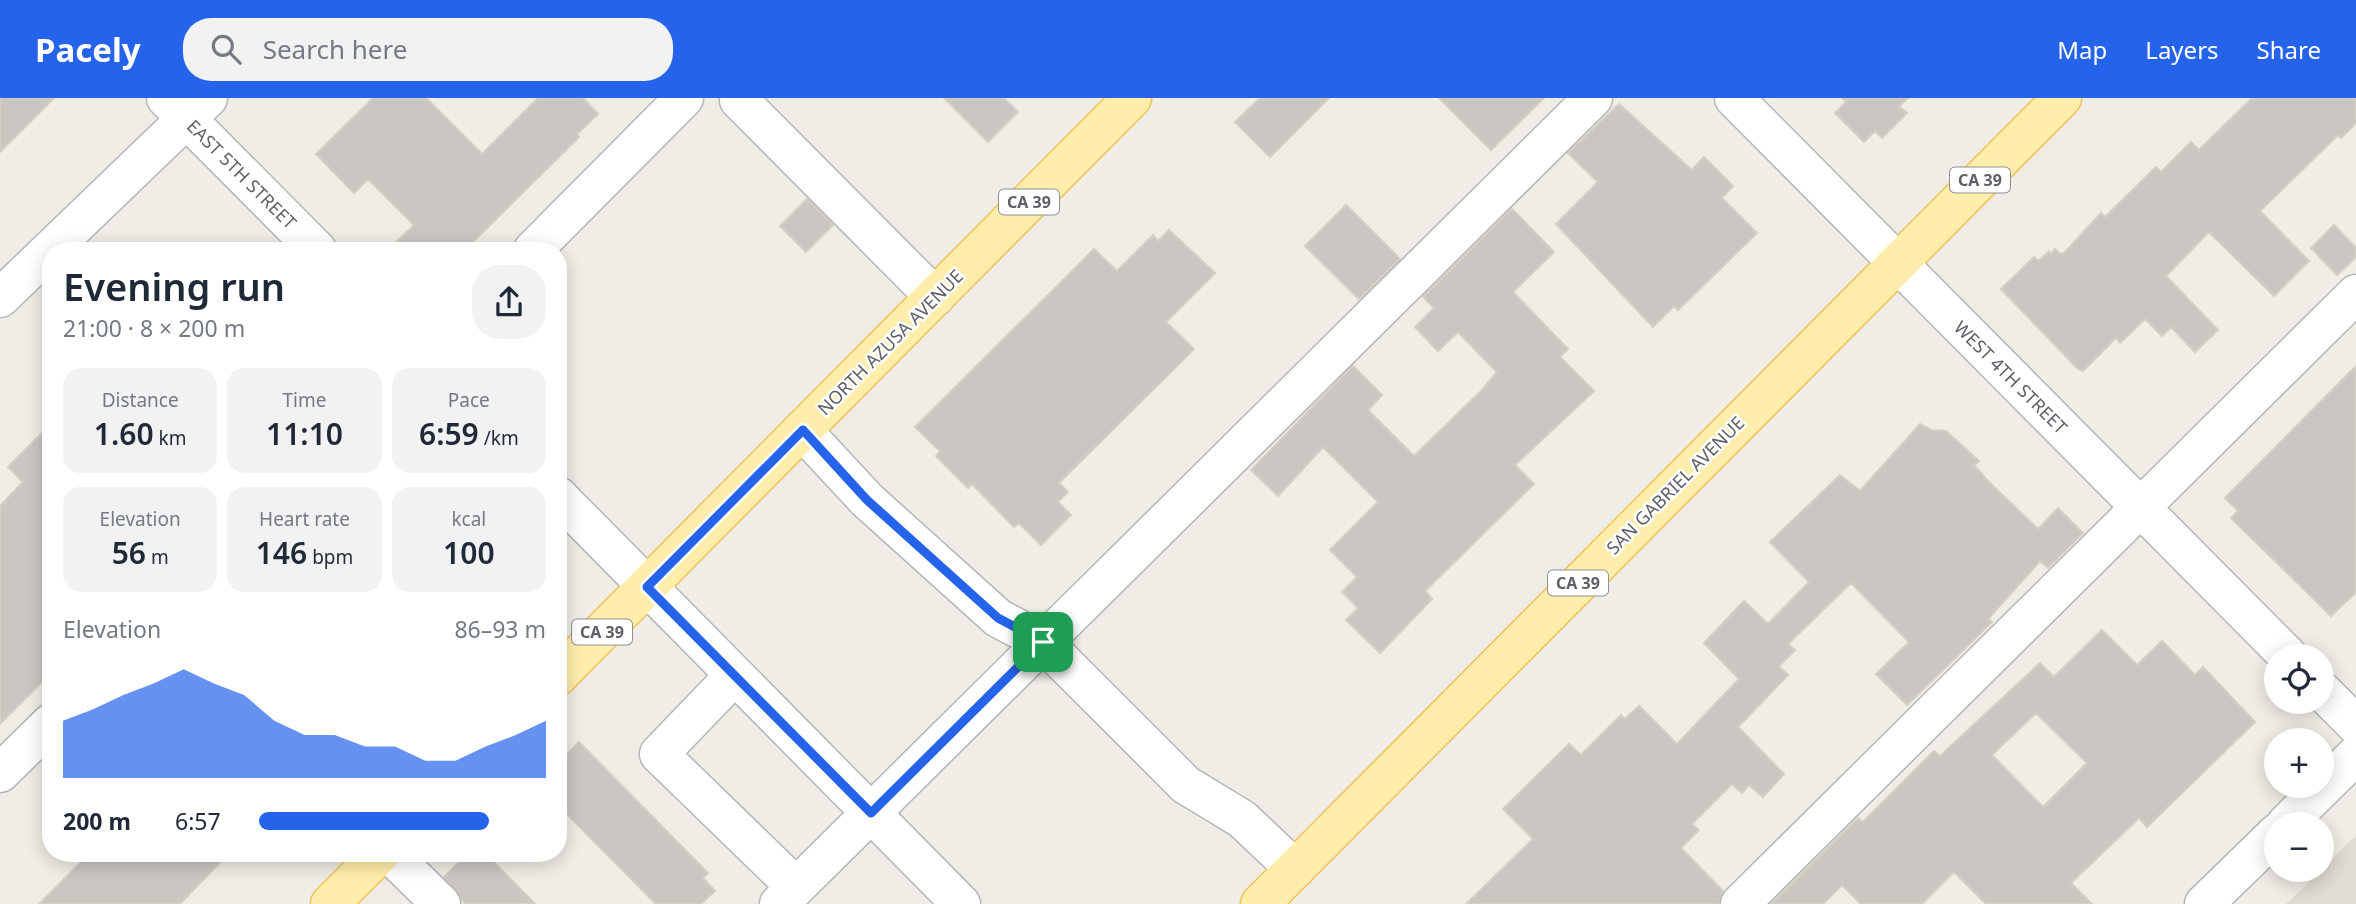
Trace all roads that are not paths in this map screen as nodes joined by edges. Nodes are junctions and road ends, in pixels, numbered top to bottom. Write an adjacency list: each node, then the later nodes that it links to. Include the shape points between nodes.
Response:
1 (684, 98): 10 (street)
2 (1132, 98): 14 (main road, NORTH AZUSA AVENUE / CA 39)
3 (1593, 98): 20 (street)
4 (1734, 98): 12 (street, WEST 4TH STREET)
5 (2063, 98): 12 (main road, SAN GABRIEL AVENUE / CA 39)
6 (739, 100): 14 (street)
7 (187, 105): 8 (street); 9 (street, EAST 5TH STREET)
8 (54, 242)
9 (310, 242)
10 (541, 242)
11 (42, 255): 15 (street)
12 (1897, 262): 18 (street, WEST 4TH STREET); 34 (main road, SAN GABRIEL AVENUE / CA 39)
13 (2356, 294): 18 (street)
14 (935, 297): 16 (main road, NORTH AZUSA AVENUE / CA 39)
15 (0, 298)
16 (803, 430): 19 (main road, NORTH AZUSA AVENUE / CA 39); 20 (street, via 867,500 998,618)
17 (567, 505): 19 (street)
18 (2140, 508): 21 (street, WEST 4TH STREET); 40 (street)
19 (647, 587): 22 (main road, NORTH AZUSA AVENUE / CA 39); 23 (street)
20 (1043, 642): 30 (street); 34 (street, via 1186,785 1242,819)
21 (2276, 644)
22 (567, 667)
23 (734, 676): 30 (street); 35 (street, via 659,754)
24 (2334, 703): 25 (street)
25 (2356, 725)
26 (42, 732): 28 (street)
27 (2356, 755): 29 (street)
28 (0, 773)
29 (2298, 812)
30 (871, 813): 35 (street); 38 (street)
31 (2264, 846): 41 (street)
32 (372, 862): 36 (main road)
33 (398, 862): 37 (street)
34 (1295, 869): 39 (main road, SAN GABRIEL AVENUE / CA 39)
35 (788, 896)
36 (330, 904)
37 (440, 904)
38 (961, 904)
39 (1260, 904)
40 (1740, 904)
41 (2204, 904)

